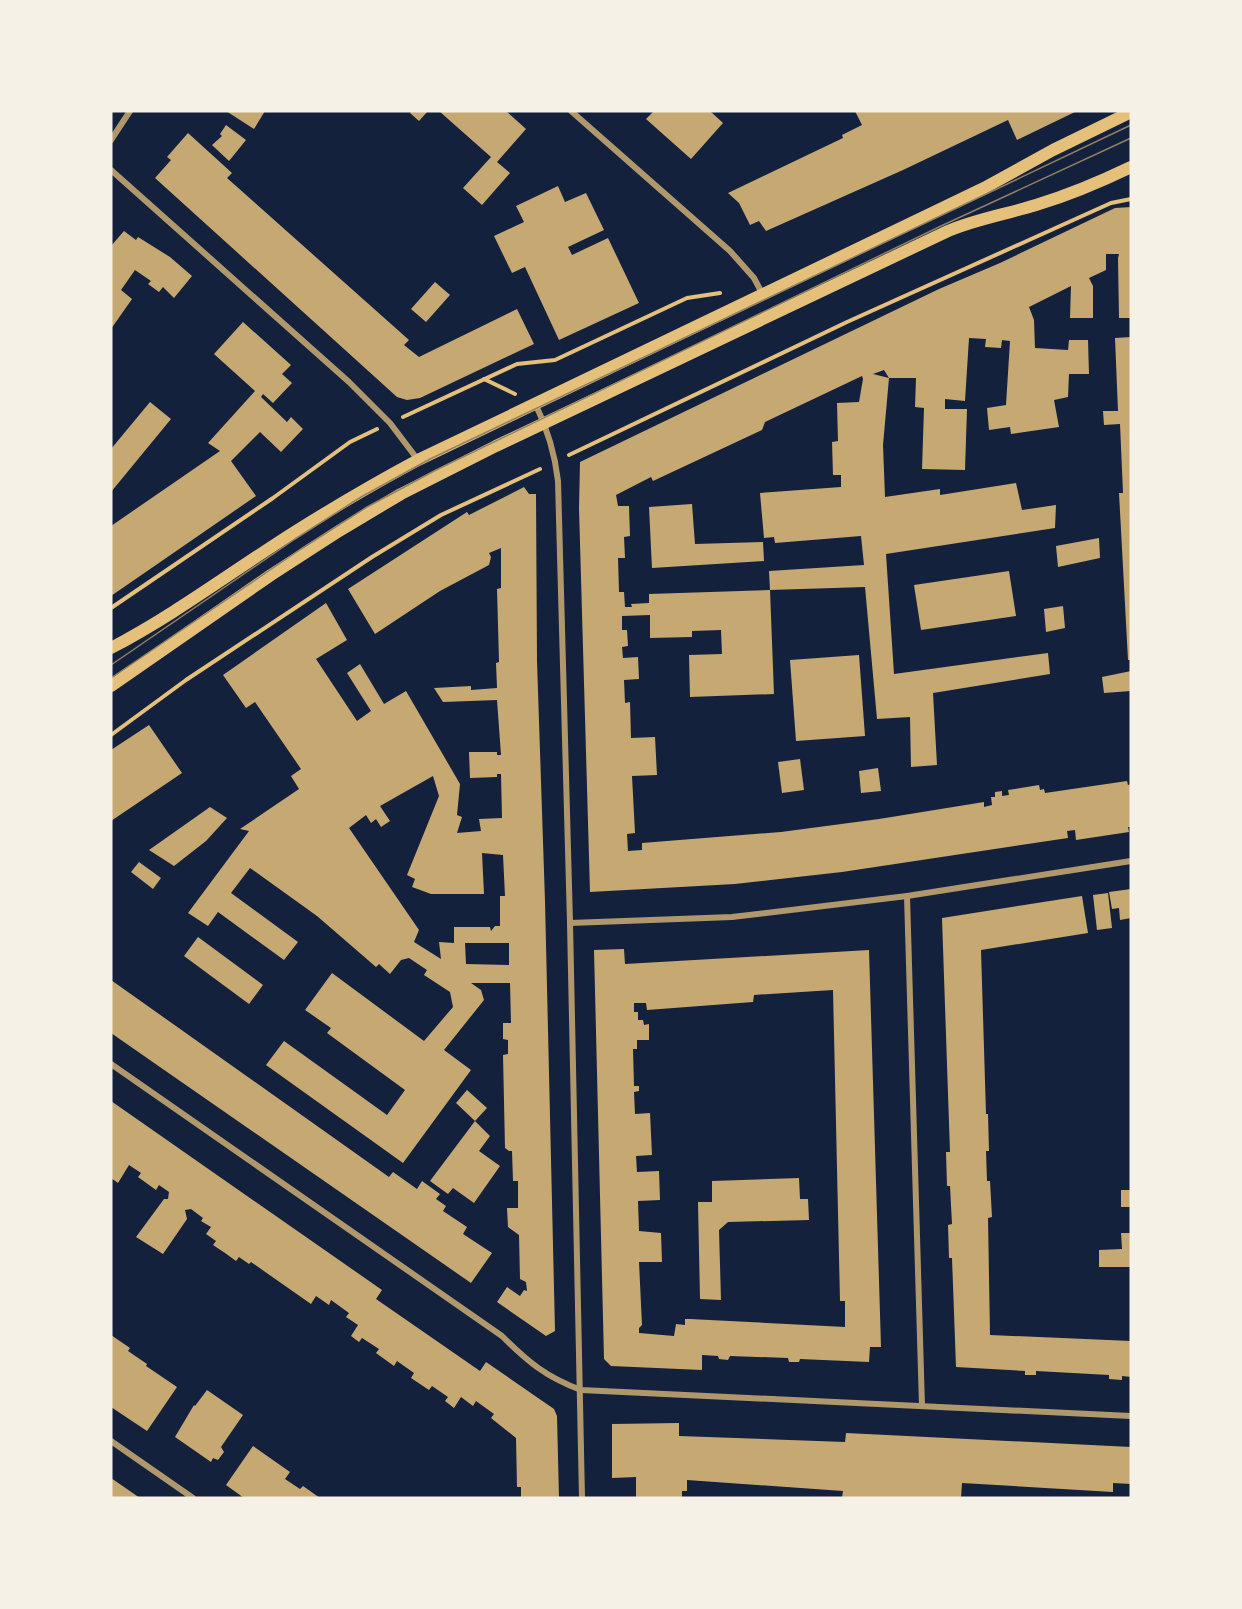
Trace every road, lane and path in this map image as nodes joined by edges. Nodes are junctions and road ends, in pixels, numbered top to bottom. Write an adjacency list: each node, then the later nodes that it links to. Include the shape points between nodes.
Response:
1 (130, 111): 4 (street)
2 (572, 111): 9 (street, via 730,251)
3 (1131, 112): 9 (main road)
4 (111, 140)
5 (1131, 167): 13 (main road, via 1055,199 967,222)
6 (111, 170): 12 (street)
7 (1131, 199): 15 (path, via 1111,203 857,318)
8 (724, 293): 10 (path, via 687,298 555,360 517,364)
9 (763, 295): 11 (main road)
10 (483, 379): 11 (path); 12 (path)
11 (535, 403): 13 (street); 14 (main road)
12 (390, 423): 14 (street); 16 (path, via 350,441)
13 (544, 423): 15 (street); 18 (main road, via 401,494 339,531)
14 (418, 460): 17 (main road, via 295,531 170,615)
15 (556, 461): 19 (path, via 441,515 372,557 195,674); 22 (street)
16 (111, 608)
17 (111, 648)
18 (111, 686)
19 (111, 735)
20 (1131, 861): 21 (street)
21 (907, 896): 22 (street, via 732,917); 25 (street)
22 (570, 923): 24 (street)
23 (111, 1064): 24 (street, via 502,1336 531,1364)
24 (581, 1390): 25 (street); 29 (street)
25 (922, 1406): 26 (street)
26 (1131, 1416)
27 (111, 1441): 28 (street)
28 (194, 1498)
29 (582, 1498)

